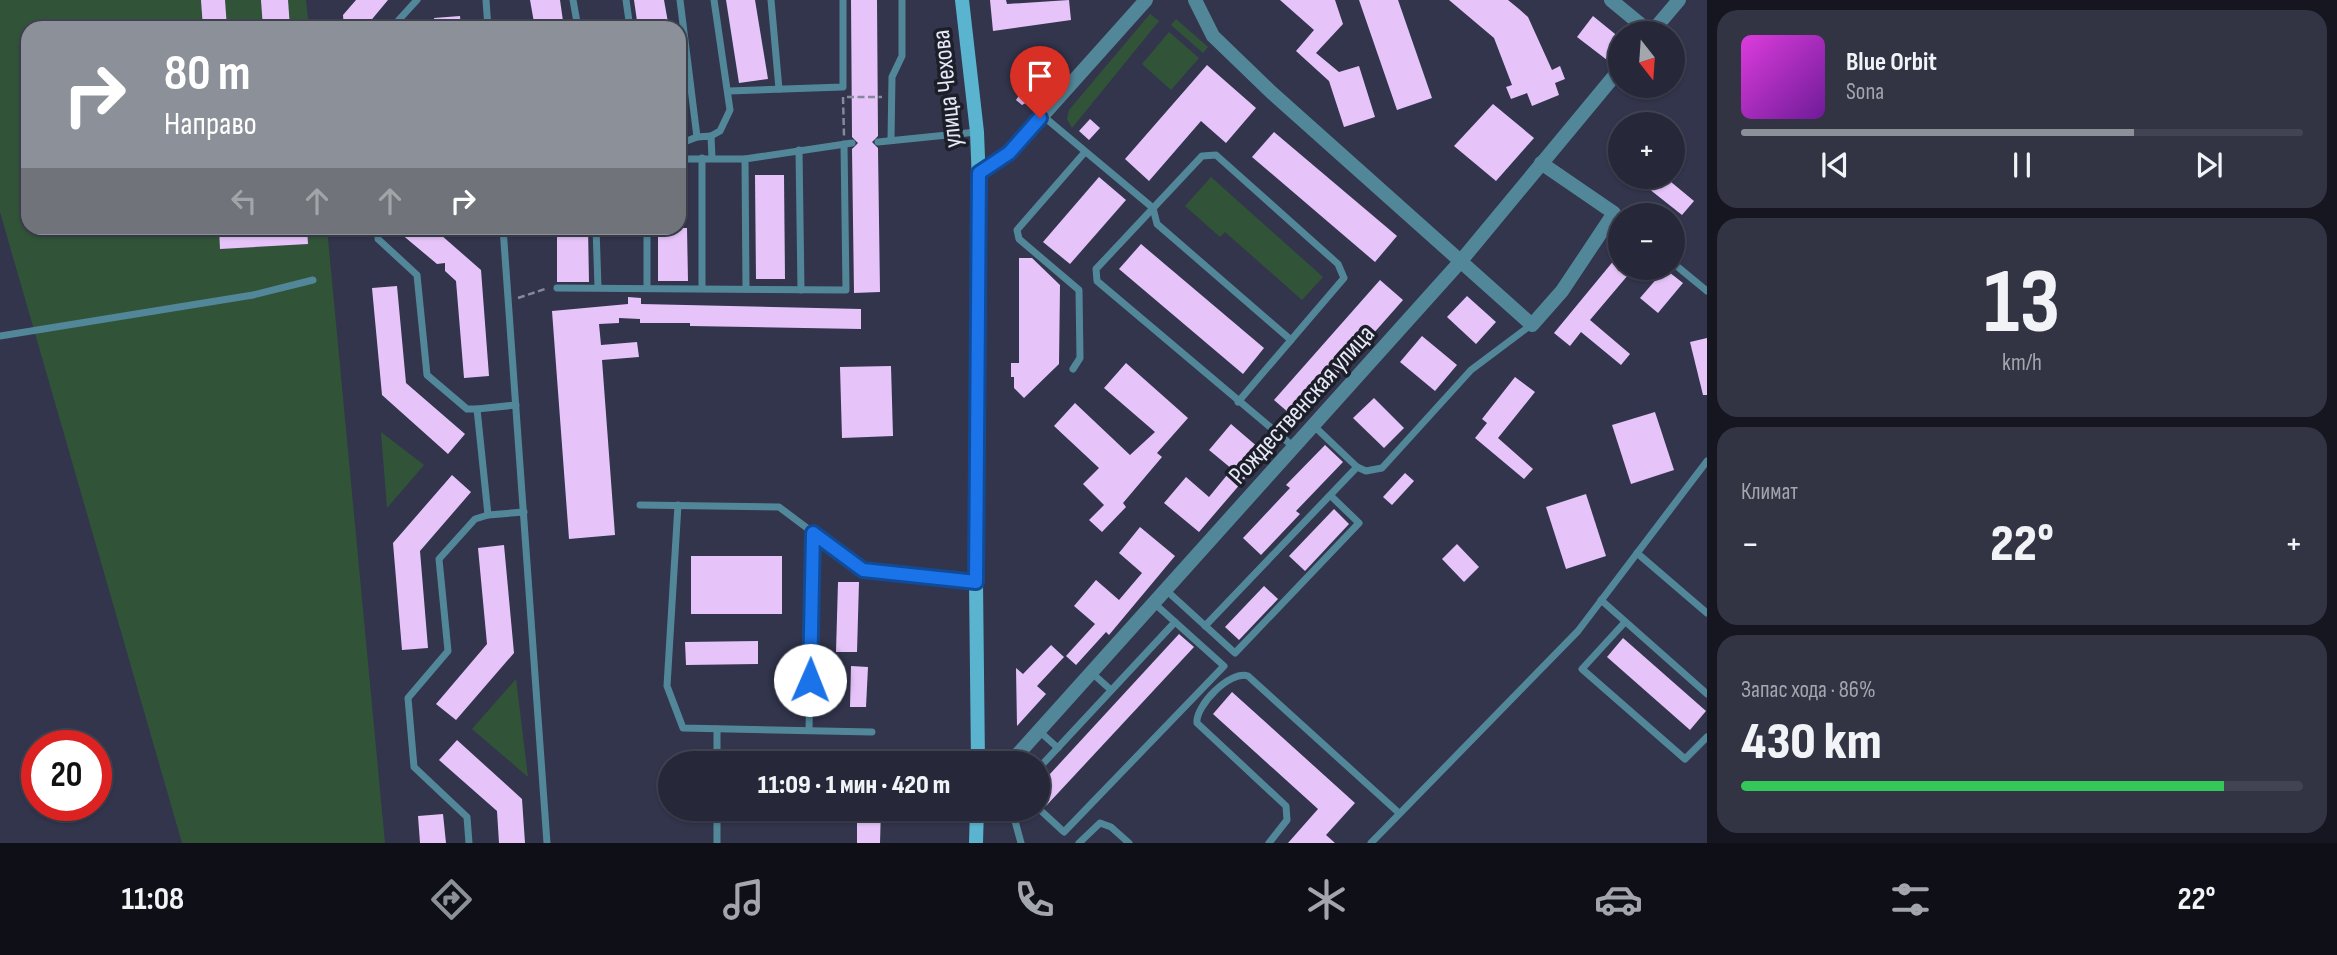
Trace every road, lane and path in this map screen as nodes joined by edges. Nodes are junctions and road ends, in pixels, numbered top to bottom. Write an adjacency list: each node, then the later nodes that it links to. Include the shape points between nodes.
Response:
1 (417, 0): 15 (lane)
2 (486, 0): 16 (lane)
3 (573, 0): 17 (lane)
4 (626, 0): 18 (lane)
5 (680, 0): 19 (lane)
6 (714, 0): 26 (lane)
7 (771, 0): 25 (lane)
8 (843, 0): 24 (lane)
9 (902, 0): 28 (lane, via 902,56 892,77)
10 (962, 0): 30 (main road, улица Чехова)
11 (1611, 0): 20 (street)
12 (1679, 0): 21 (street)
13 (1143, 1): 29 (street)
14 (1200, 2): 52 (street, via 1213,36)
15 (398, 21)
16 (488, 21)
17 (577, 21)
18 (630, 21)
19 (683, 21)
20 (1636, 21)
21 (1661, 21)
22 (686, 48): 32 (lane)
23 (1608, 83): 43 (street, Рождественская улица)
24 (843, 87): 25 (lane); 27 (path)
25 (779, 89): 26 (lane)
26 (729, 91): 31 (lane, via 730,110 720,131)
27 (843, 97): 28 (path); 36 (path)
28 (891, 97): 33 (lane)
29 (1043, 115): 38 (lane); 44 (street, via 1009,153)
30 (976, 132): 33 (lane); 44 (main road, улица Чехова)
31 (711, 136): 32 (lane); 40 (lane)
32 (697, 137): 34 (lane)
33 (891, 139): 35 (lane)
34 (686, 141)
35 (878, 142)
36 (848, 144): 37 (lane); 60 (lane, via 846,290)
37 (799, 150): 42 (lane); 60 (lane)
38 (1086, 152): 45 (lane); 66 (lane, via 1017,230 1019,239 1079,290 1080,358)
39 (702, 158): 40 (lane); 41 (lane); 58 (lane)
40 (712, 158): 42 (lane)
41 (686, 159)
42 (746, 159): 59 (lane)
43 (1541, 163): 46 (street); 52 (street, Рождественская улица)
44 (979, 173): 81 (main road, улица Чехова)
45 (1153, 208): 65 (lane, via 1157,224); 65 (lane, via 1202,156 1216,155 1338,264 1344,278); 67 (lane, via 1096,269 1097,281)
46 (1608, 210)
47 (1608, 228): 63 (street)
48 (378, 235): 69 (lane, via 417,275 426,375 467,409)
49 (504, 235): 68 (lane)
50 (596, 235): 56 (lane)
51 (648, 235): 55 (lane)
52 (1460, 262): 63 (street); 70 (street, Рождественская улица)
53 (1685, 273): 61 (lane)
54 (313, 280): 64 (lane, via 253,295)
55 (648, 286): 56 (lane); 58 (lane)
56 (598, 287): 57 (lane)
57 (557, 288): 62 (path)
58 (702, 288): 59 (lane)
59 (746, 289): 60 (lane)
60 (801, 290)
61 (1707, 291)
62 (517, 299)
63 (1532, 325): 73 (lane, via 1471,370 1382,468 1366,471)
64 (0, 336)
65 (1290, 340): 67 (lane)
66 (1073, 369)
67 (1238, 402): 71 (lane)
68 (516, 405): 69 (lane); 77 (lane)
69 (477, 409): 78 (lane)
70 (1314, 426): 71 (street, Рождественская улица); 73 (lane)
71 (1295, 448): 82 (street, Рождественская улица)
72 (1707, 461): 80 (lane)
73 (1357, 467): 74 (lane)
74 (1331, 495): 88 (lane); 88 (lane, via 1359,523 1254,634 1235,653)
75 (640, 505): 76 (lane)
76 (678, 505): 79 (lane, via 779,507); 92 (lane, via 667,686 683,728)
77 (524, 512): 78 (lane); 108 (lane)
78 (488, 515): 107 (lane, via 475,519 439,559 449,650 408,698 414,766 467,817)
79 (813, 533): 81 (lane, via 863,570); 93 (lane)
80 (1637, 553): 83 (lane); 85 (lane)
81 (976, 582): 99 (main road, улица Чехова)
82 (1167, 591): 84 (street, Рождественская улица); 88 (lane)
83 (1601, 600): 87 (lane); 102 (lane, via 1578,631)
84 (1156, 604): 86 (lane); 89 (street, Рождественская улица)
85 (1707, 613)
86 (1175, 622): 90 (lane); 103 (lane, via 1224,666 1064,832)
87 (1625, 622): 91 (lane); 96 (lane, via 1581,669 1685,759)
88 (1205, 626)
89 (1092, 673): 90 (lane); 94 (street, Рождественская улица)
90 (1111, 690): 97 (lane)
91 (1707, 694)
92 (717, 729): 93 (lane); 98 (lane)
93 (810, 730): 95 (lane)
94 (1039, 731): 97 (lane); 100 (street, Рождественская улица)
95 (872, 732)
96 (1707, 737)
97 (1058, 748): 101 (lane)
98 (717, 751)
99 (978, 751)
100 (1021, 751)
101 (1050, 756)
102 (1399, 813): 114 (lane, via 1248,676 1236,674 1199,711 1197,723 1286,806 1287,820); 115 (lane)
103 (1050, 819)
104 (717, 821): 109 (lane)
105 (977, 821): 110 (main road)
106 (1015, 821): 111 (lane)
107 (469, 843)
108 (547, 843)
109 (717, 843)
110 (976, 843)
111 (1021, 843)
112 (1079, 843): 113 (lane, via 1100,823)
113 (1129, 843)
114 (1269, 843)
115 (1371, 843)

